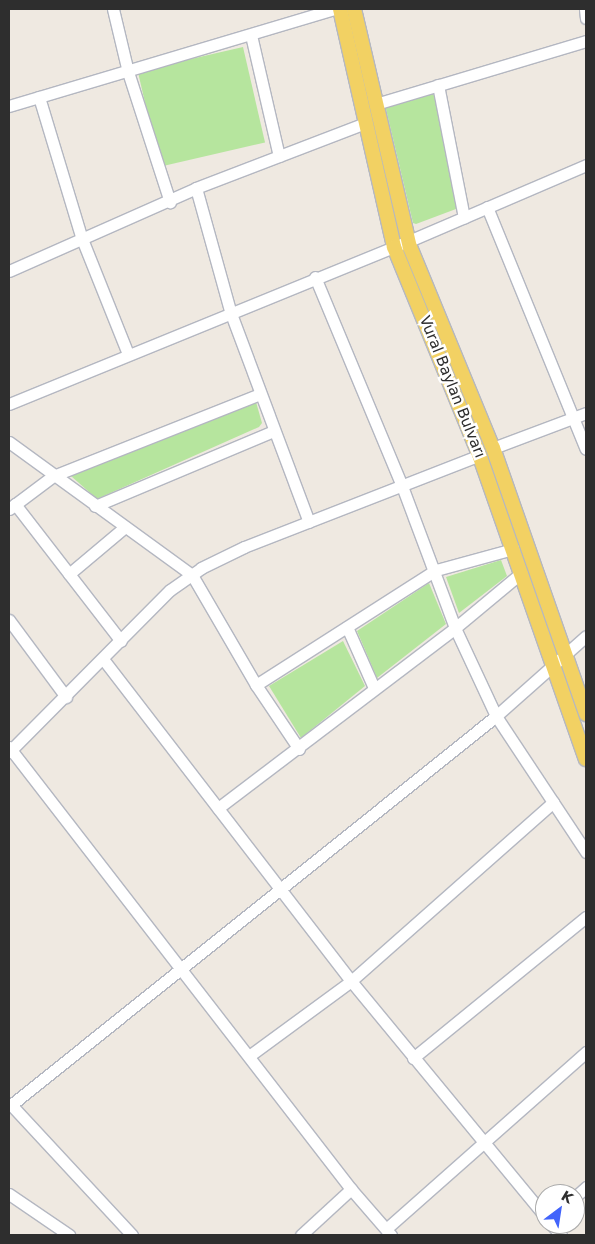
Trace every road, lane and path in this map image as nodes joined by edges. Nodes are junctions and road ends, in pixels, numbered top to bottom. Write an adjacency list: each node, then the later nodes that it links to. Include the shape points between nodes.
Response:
1 (112, 9): 9 (street)
2 (335, 9): 7 (street)
3 (340, 9): 14 (main road, Vural Baylan Bulvarı)
4 (354, 9): 12 (main road, Vural Baylan Bulvarı)
5 (585, 9): 6 (street)
6 (586, 18)
7 (251, 35): 9 (street); 15 (street)
8 (586, 41): 10 (street)
9 (128, 72): 11 (street); 18 (street)
10 (438, 85): 12 (street); 20 (street)
11 (38, 97): 13 (street); 21 (street)
12 (376, 104): 22 (main road, Vural Baylan Bulvarı)
13 (9, 106)
14 (365, 123): 15 (street); 23 (main road, Vural Baylan Bulvarı)
15 (279, 156): 17 (street)
16 (586, 165): 19 (street)
17 (196, 188): 18 (street); 26 (street)
18 (170, 202): 21 (street)
19 (487, 207): 20 (street); 31 (street)
20 (464, 217): 22 (street)
21 (82, 239): 24 (street); 27 (street)
22 (409, 241): 23 (street); 34 (main road, Vural Baylan Bulvarı)
23 (394, 247): 25 (street); 36 (main road, Vural Baylan Bulvarı)
24 (9, 271)
25 (315, 277): 26 (street); 38 (street)
26 (230, 312): 27 (street); 28 (street)
27 (128, 354): 29 (street)
28 (260, 394): 32 (street); 37 (street)
29 (9, 404)
30 (586, 413): 31 (street)
31 (573, 417): 34 (street); 35 (street)
32 (273, 431): 40 (street); 41 (street)
33 (9, 442): 37 (street)
34 (493, 448): 53 (main road, Vural Baylan Bulvarı)
35 (586, 449)
36 (480, 455): 38 (street); 43 (main road, Vural Baylan Bulvarı)
37 (53, 476): 39 (street); 40 (street)
38 (402, 486): 41 (street); 44 (street)
39 (12, 506): 46 (street)
40 (95, 506): 42 (street)
41 (309, 522): 47 (street, via 244,547)
42 (125, 527): 46 (street); 47 (street)
43 (513, 549): 44 (street); 45 (main road, Vural Baylan Bulvarı)
44 (436, 570): 49 (street); 50 (street)
45 (521, 573): 50 (street); 55 (main road, Vural Baylan Bulvarı)
46 (69, 574): 52 (street)
47 (192, 575): 52 (street, via 170,590); 56 (street)
48 (9, 620): 58 (street)
49 (347, 627): 56 (street); 57 (street)
50 (455, 628): 57 (street); 60 (street)
51 (586, 636): 53 (street)
52 (121, 641): 54 (street)
53 (563, 654): 55 (street); 59 (main road, Vural Baylan Bulvarı)
54 (104, 659): 58 (street); 65 (street)
55 (553, 665): 60 (street); 63 (main road, Vural Baylan Bulvarı)
56 (256, 685): 61 (street)
57 (374, 688): 61 (street)
58 (66, 697): 62 (street)
59 (586, 714)
60 (496, 716): 64 (street); 67 (street)
61 (299, 749): 65 (street)
62 (10, 750): 69 (street)
63 (586, 759)
64 (553, 802): 66 (street); 70 (street)
65 (218, 808): 67 (street)
66 (586, 852)
67 (280, 890): 69 (street); 70 (street)
68 (586, 917): 73 (street)
69 (182, 968): 72 (street); 74 (street)
70 (351, 981): 72 (street); 73 (street)
71 (586, 1052): 75 (street)
72 (249, 1056): 76 (street)
73 (413, 1058): 75 (street)
74 (10, 1106): 81 (street)
75 (484, 1143): 78 (street); 79 (street)
76 (351, 1189): 79 (street); 82 (street)
77 (9, 1194): 80 (street)
78 (535, 1204)
79 (389, 1232)
80 (69, 1235)
81 (132, 1235)
82 (302, 1235)

